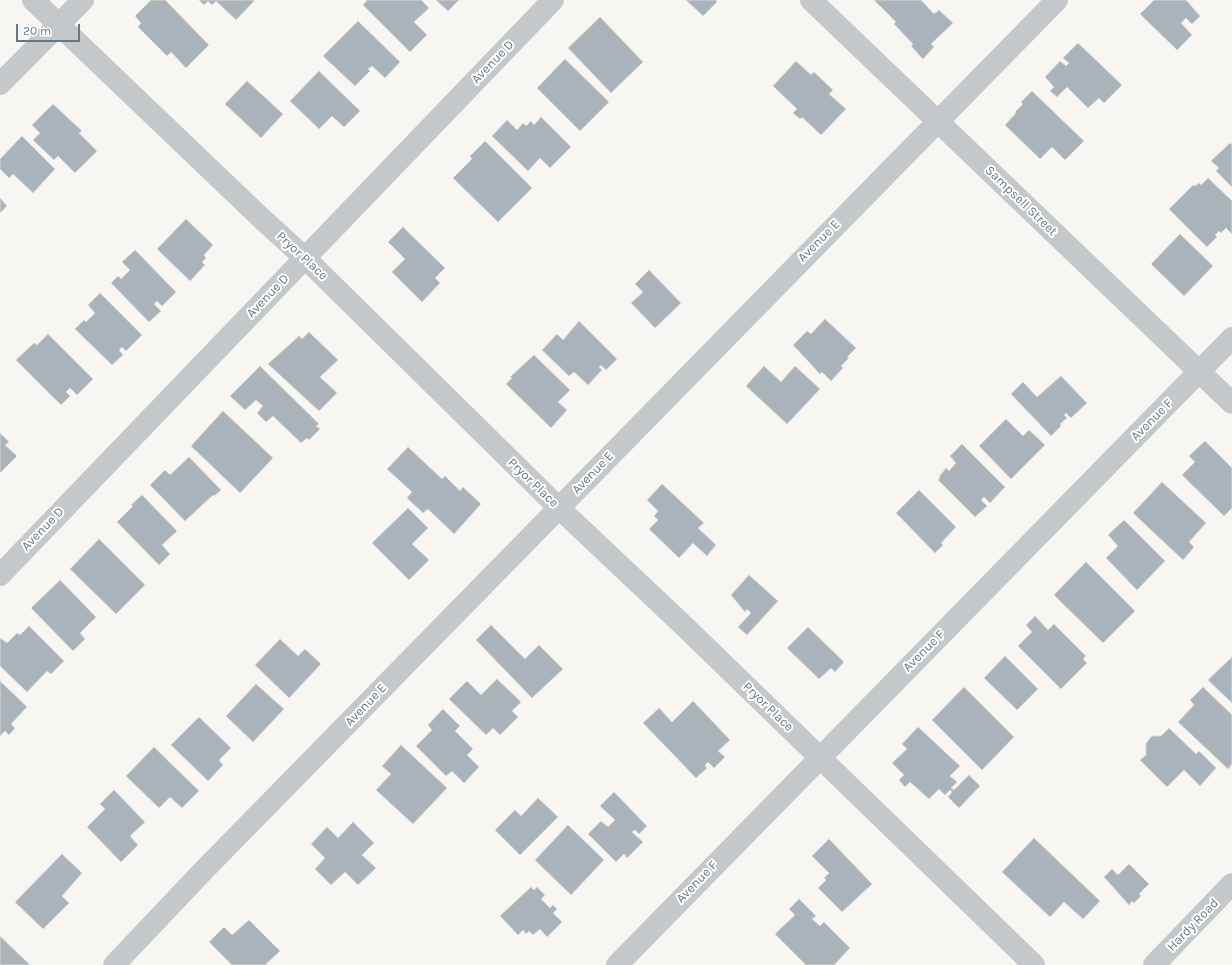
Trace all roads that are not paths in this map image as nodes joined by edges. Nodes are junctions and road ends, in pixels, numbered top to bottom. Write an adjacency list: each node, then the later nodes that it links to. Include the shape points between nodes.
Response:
1 (33, 0): 6 (street, Pryor Place)
2 (83, 0): 6 (street)
3 (553, 0): 9 (street, Avenue D)
4 (811, 0): 8 (street, Sampsell Street)
5 (1057, 0): 8 (street, Avenue E)
6 (58, 24): 7 (street); 9 (street, Pryor Place)
7 (0, 84)
8 (938, 122): 11 (street, Sampsell Street); 13 (street, Avenue E)
9 (304, 258): 13 (street, Pryor Place); 14 (street, Avenue D)
10 (1232, 338): 11 (street, Avenue F)
11 (1200, 372): 12 (street, Sampsell Street); 15 (street, Avenue F)
12 (1232, 403)
13 (559, 508): 15 (street, Pryor Place); 17 (street, Avenue E)
14 (0, 575)
15 (820, 757): 18 (street, Avenue F); 19 (street, Pryor Place)
16 (1232, 884): 20 (street, Hardy Road)
17 (114, 965)
18 (617, 965)
19 (1034, 965)
20 (1154, 965)

